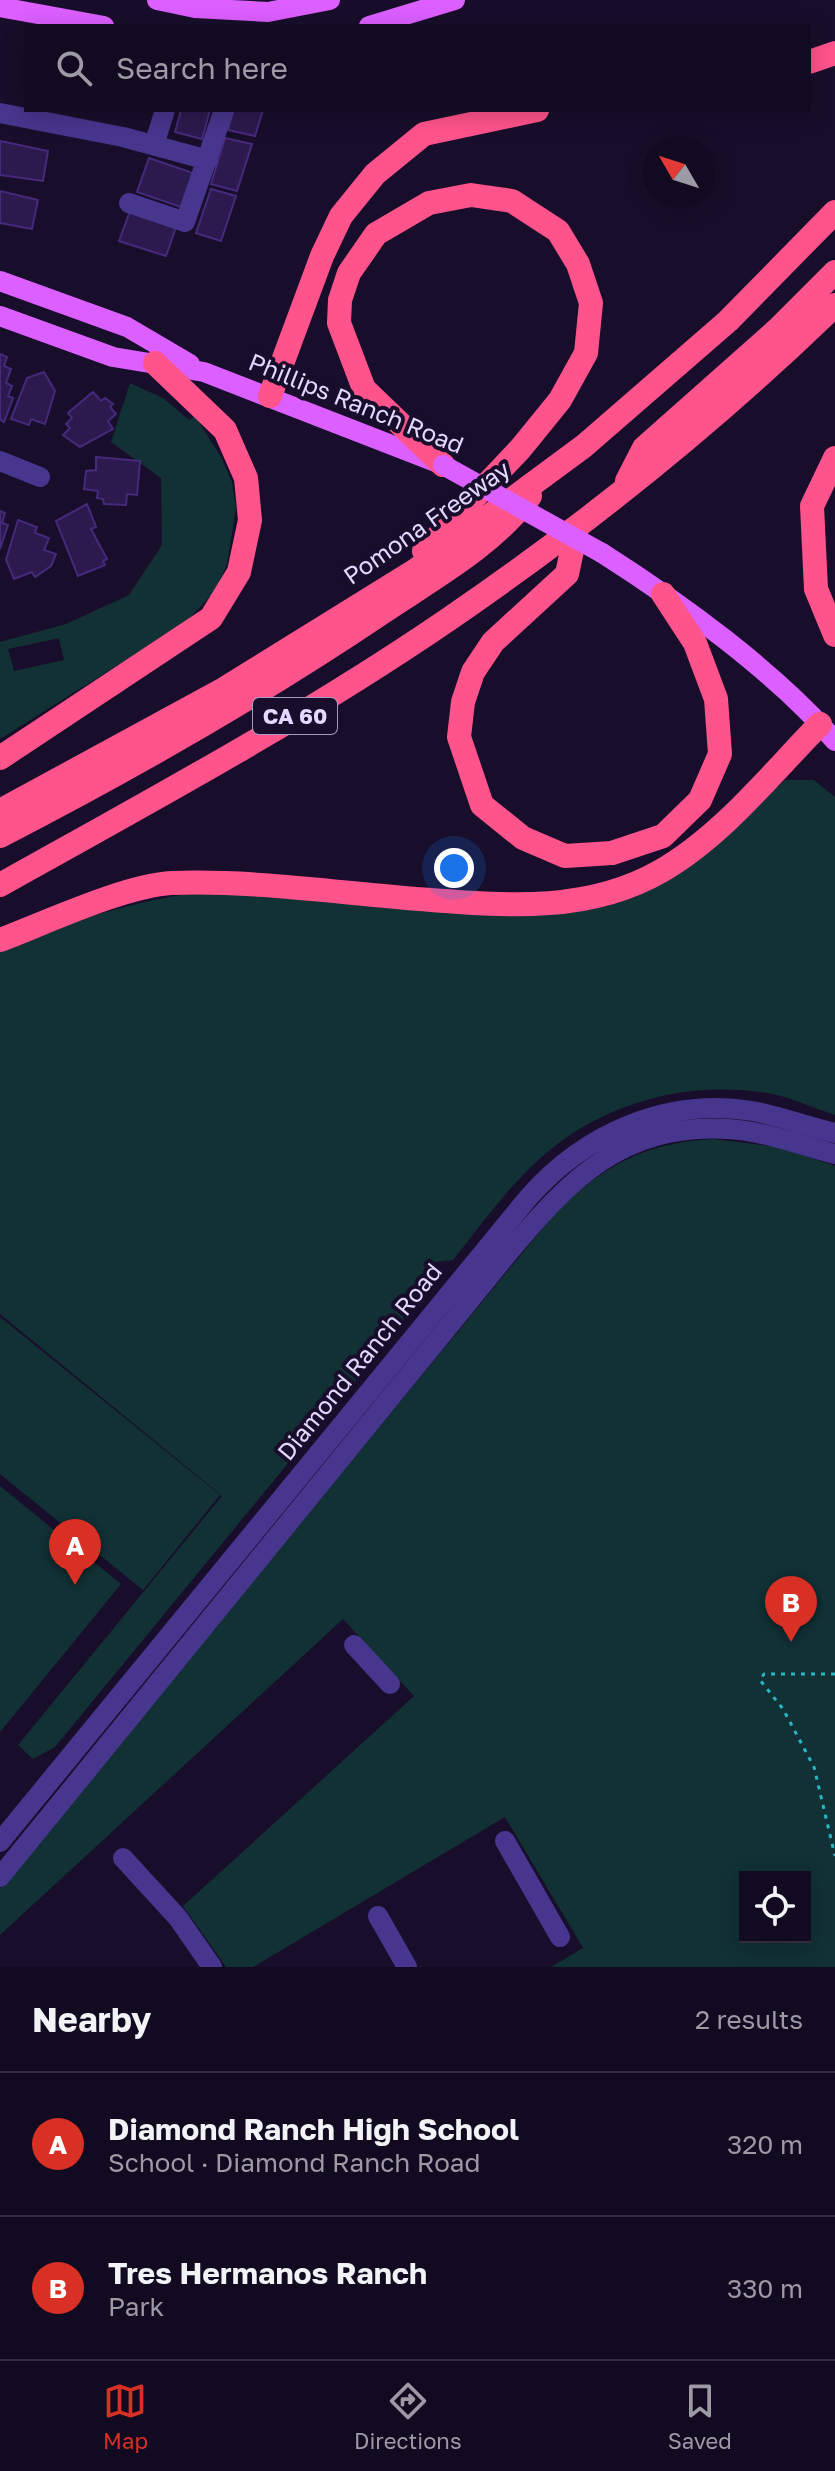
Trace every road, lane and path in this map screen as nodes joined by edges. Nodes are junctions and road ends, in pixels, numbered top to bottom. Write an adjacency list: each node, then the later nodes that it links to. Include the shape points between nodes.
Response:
1 (157, 0): 5 (main road)
2 (330, 0): 5 (main road, via 268,12)
3 (455, 0): 7 (main road)
4 (0, 7): 6 (main road)
5 (192, 17)
6 (93, 24)
7 (376, 24)
8 (835, 53): 9 (highway)
9 (811, 61)
10 (164, 112): 14 (street)
11 (223, 112): 15 (street)
12 (528, 112): 24 (highway, via 424,134 375,174 341,216 322,256)
13 (0, 113): 14 (street)
14 (154, 145): 15 (street)
15 (208, 160): 16 (street, via 185,222)
16 (129, 203)
17 (835, 212): 28 (highway, Pomona Freeway / CA 60, via 728,321)
18 (835, 272): 30 (highway, via 644,448)
19 (0, 281): 23 (main road, Phillips Ranch Road, via 127,327)
20 (835, 305): 30 (highway, CA 60, via 775,364)
21 (0, 316): 22 (main road, Phillips Ranch Road, via 113,357)
22 (155, 363): 23 (main road, Phillips Ranch Road); 36 (highway, via 225,430 246,478 250,520 239,572 211,618)
23 (204, 372): 24 (main road, Phillips Ranch Road)
24 (270, 396): 27 (main road, Phillips Ranch Road)
25 (835, 458): 34 (highway, via 812,506 816,589)
26 (0, 461): 29 (street)
27 (443, 465): 32 (highway, via 364,389 339,323 340,300 349,273 376,234 429,203 471,195 512,201 558,231 578,264 591,303 586,353 560,400 521,448); 33 (main road, Phillips Ranch Road, bridge, via 496,491)
28 (546, 475): 32 (highway, Pomona Freeway / CA 60); 38 (highway, via 507,526 325,651 132,768)
29 (40, 477)
30 (623, 490): 31 (highway, CA 60)
31 (577, 527): 33 (highway, via 567,574 493,642 473,672 463,702 459,737 482,805 523,838 565,856 612,853 663,836 700,800 720,754 716,699 695,643); 39 (highway, CA 60, via 448,620 223,760)
32 (392, 585): 37 (highway, Pomona Freeway / CA 60, via 224,689)
33 (663, 594): 35 (main road, Phillips Ranch Road)
34 (835, 635)
35 (828, 733): 40 (highway, via 693,850 621,890 567,903 500,905 248,884 168,883 87,906)
36 (0, 758)
37 (0, 811)
38 (0, 836)
39 (0, 885)
40 (0, 940)
41 (835, 1133): 46 (street, Diamond Ranch Road, via 751,1111 693,1109 625,1126 568,1159 528,1198)
42 (835, 1154): 47 (street, Diamond Ranch Road, via 741,1130 680,1132 632,1145 571,1182)
43 (354, 1645): 45 (street)
44 (835, 1674): 50 (path, via 764,1674 760,1680 783,1709 814,1767)
45 (390, 1684)
46 (9, 1818): 47 (street); 49 (street, Diamond Ranch Road)
47 (38, 1829): 52 (street, Diamond Ranch Road)
48 (505, 1841): 54 (street)
49 (0, 1842)
50 (835, 1856)
51 (123, 1858): 55 (street, via 178,1918)
52 (0, 1877)
53 (378, 1916): 56 (street)
54 (560, 1937)
55 (212, 1967)
56 (407, 1967)

